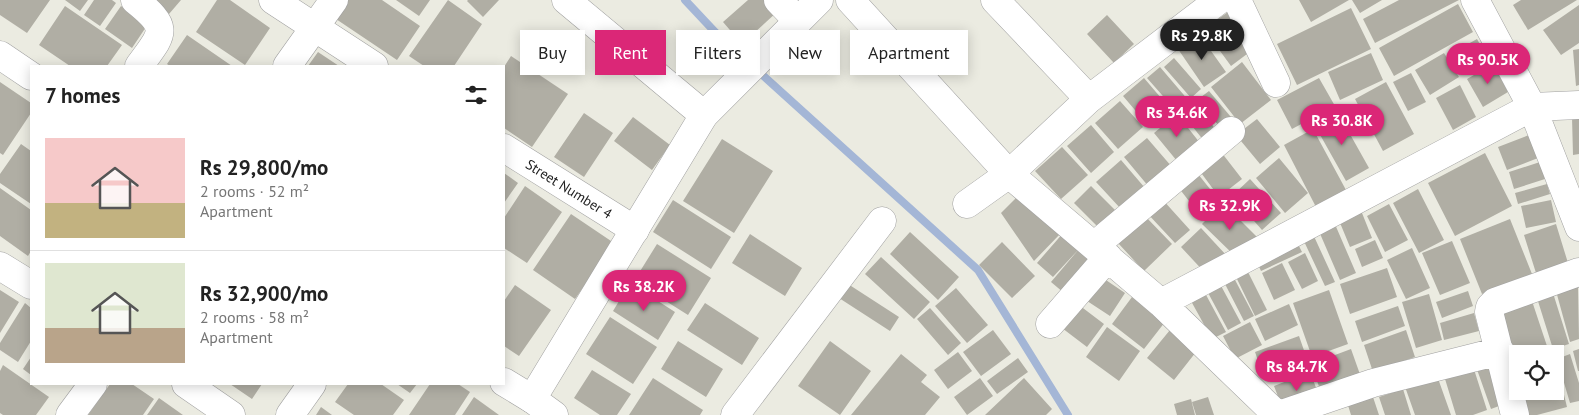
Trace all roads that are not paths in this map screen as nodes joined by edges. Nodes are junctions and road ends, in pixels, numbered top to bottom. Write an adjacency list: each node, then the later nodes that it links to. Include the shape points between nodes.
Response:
1 (135, 0): 15 (street, via 151,12 160,26 159,38)
2 (273, 0): 13 (street)
3 (334, 0): 13 (street)
4 (566, 0): 23 (street)
5 (778, 0): 12 (street)
6 (819, 0): 12 (street)
7 (850, 0): 26 (street)
8 (995, 0): 20 (street)
9 (1219, 0): 20 (street)
10 (1237, 0): 19 (street)
11 (1475, 0): 22 (street)
12 (798, 21): 23 (street)
13 (314, 27): 16 (street); 17 (street)
14 (0, 55): 18 (street)
15 (140, 65)
16 (288, 65)
17 (372, 65)
18 (30, 75)
19 (1276, 83)
20 (1089, 99): 26 (street)
21 (1579, 105): 22 (street)
22 (1532, 107): 29 (street); 35 (street)
23 (704, 115): 30 (street)
24 (1232, 131): 31 (street)
25 (505, 149): 30 (street, Street Number 4)
26 (1009, 174): 27 (street); 31 (street)
27 (967, 204)
28 (882, 222): 47 (street)
29 (1579, 227)
30 (634, 230): 42 (street)
31 (1101, 252): 35 (street); 36 (street)
32 (0, 266): 34 (street)
33 (1579, 272): 37 (street, via 1495,302 1489,312)
34 (30, 284)
35 (1161, 303): 48 (street)
36 (1050, 324)
37 (1500, 351): 48 (street, via 1373,384); 49 (street)
38 (505, 383): 42 (street)
39 (92, 385): 43 (street)
40 (187, 385): 44 (street)
41 (311, 385): 45 (street)
42 (532, 399): 46 (street)
43 (70, 415)
44 (231, 415)
45 (290, 415)
46 (554, 415)
47 (735, 415)
48 (1280, 415)
49 (1515, 415)

